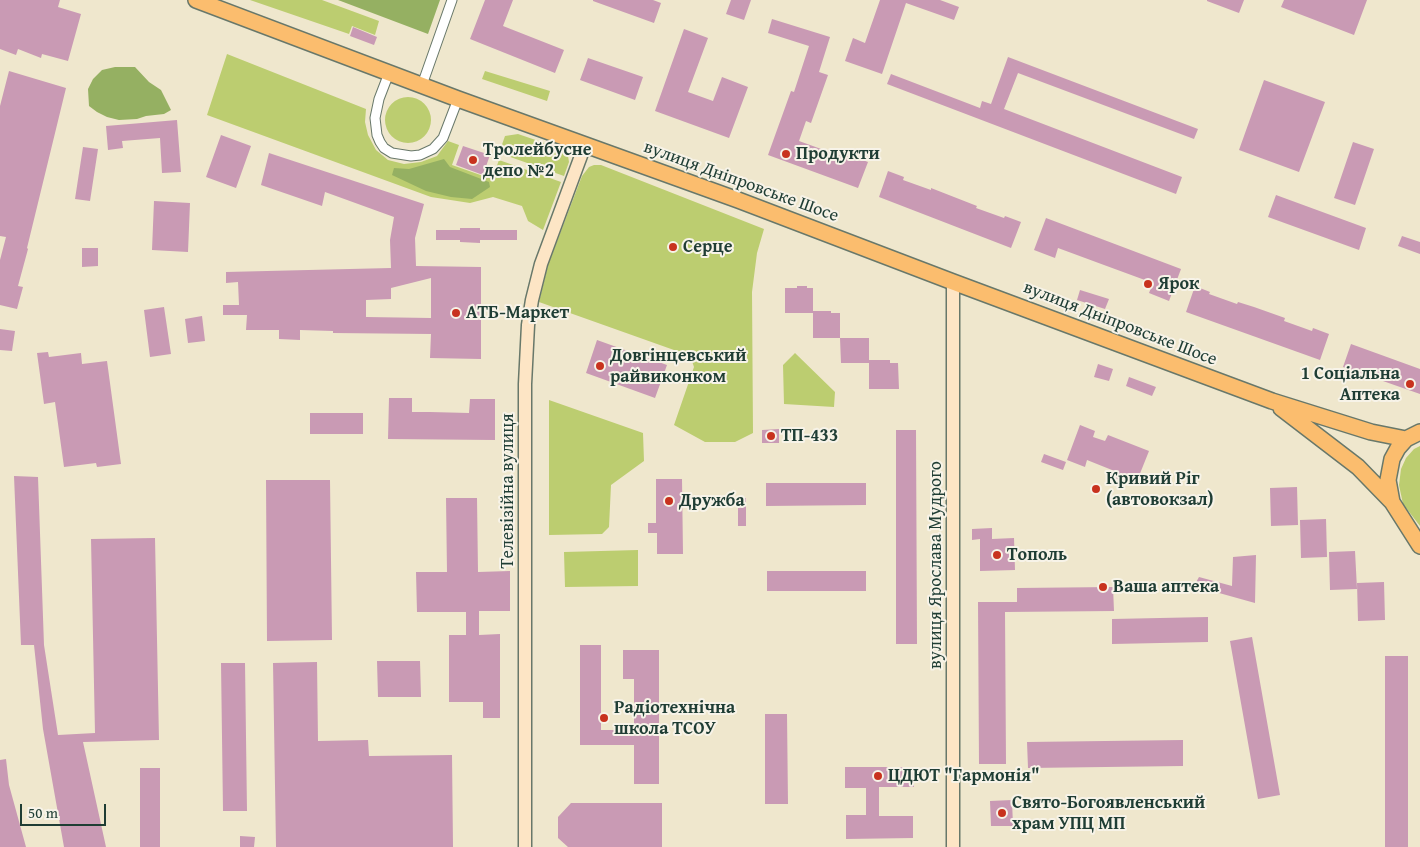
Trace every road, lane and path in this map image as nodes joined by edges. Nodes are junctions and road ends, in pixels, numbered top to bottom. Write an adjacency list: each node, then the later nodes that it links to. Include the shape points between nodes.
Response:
1 (196, 0): 3 (main road, вулиця Дніпровське Шосе)
2 (452, 0): 4 (street)
3 (389, 73): 4 (main road, вулиця Дніпровське Шосе); 5 (street, via 375,118 377,136 384,148 392,153 411,156 433,149 443,138)
4 (422, 85): 5 (main road, вулиця Дніпровське Шосе)
5 (458, 99): 6 (main road, вулиця Дніпровське Шосе)
6 (585, 145): 7 (main road, вулиця Дніпровське Шосе); 12 (street, Телевізійна вулиця, via 541,264 528,325 525,384)
7 (953, 282): 8 (main road, вулиця Дніпровське Шосе); 13 (street, вулиця Ярослава Мудрого)
8 (1272, 401): 9 (main road, via 1371,432); 10 (main road, via 1358,467)
9 (1413, 436): 10 (main road, via 1398,448 1392,459 1388,480)
10 (1392, 502): 11 (main road)
11 (1420, 546)
12 (525, 847)
13 (953, 847)

